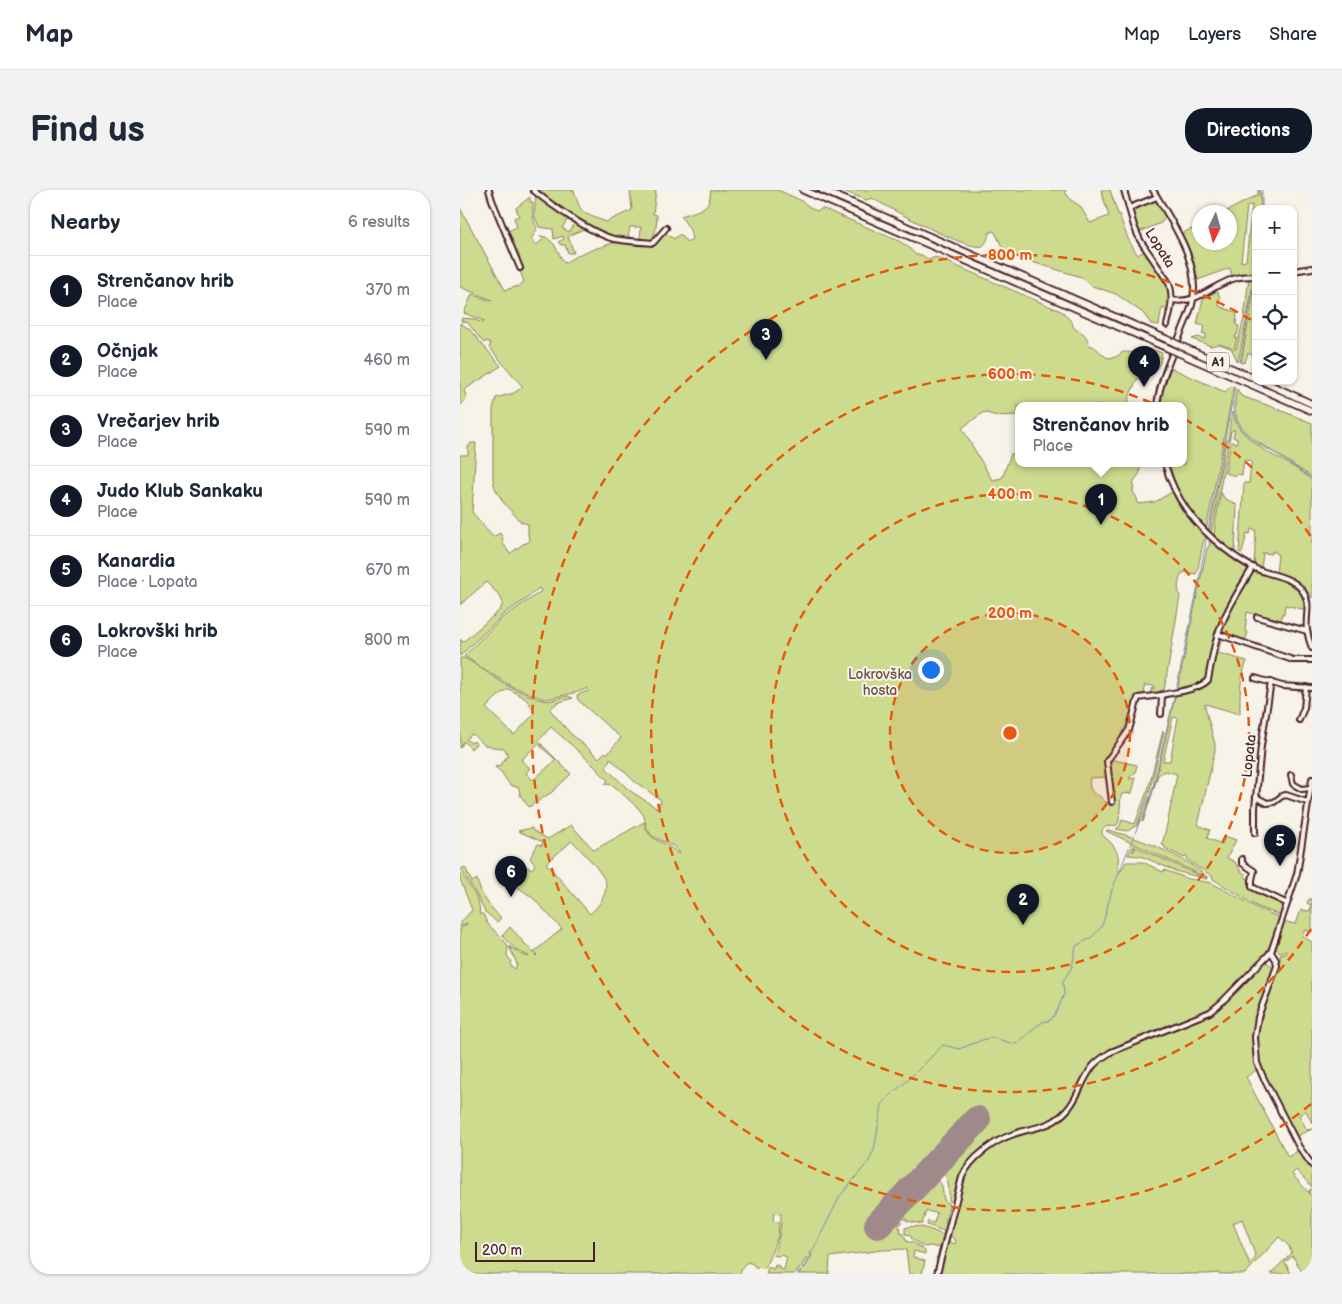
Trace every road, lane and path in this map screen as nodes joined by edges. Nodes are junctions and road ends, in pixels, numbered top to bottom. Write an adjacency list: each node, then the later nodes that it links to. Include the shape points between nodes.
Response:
1 (489, 190): 10 (street)
2 (533, 190): 9 (street, via 570,217 614,239 653,244)
3 (803, 190): 21 (highway, A1, bridge)
4 (822, 190): 17 (highway, A1, bridge)
5 (1124, 190): 8 (street, Lopata)
6 (1153, 190): 7 (street)
7 (1157, 197): 8 (street); 14 (street, via 1192,266)
8 (1129, 208): 15 (street, Lopata, via 1140,240 1169,283)
9 (666, 228)
10 (520, 268)
11 (1312, 268): 12 (street)
12 (1297, 270)
13 (1252, 276): 14 (street, via 1236,277)
14 (1194, 297): 15 (street, via 1182,302); 19 (street)
15 (1172, 300): 16 (street, Lopata)
16 (1167, 324)
17 (1252, 377)
18 (1271, 385): 20 (highway)
19 (1158, 402)
20 (1312, 404)
21 (1312, 411)
22 (1166, 467): 23 (street, via 1189,515 1220,545)
23 (1253, 567): 24 (street, via 1294,581); 27 (street)
24 (1310, 604): 26 (street)
25 (1257, 618): 26 (street)
26 (1307, 631): 28 (street)
27 (1218, 634): 29 (street, via 1293,660); 34 (street, via 1208,680 1201,686)
28 (1312, 648)
29 (1312, 660)
30 (1255, 678): 31 (street)
31 (1271, 682): 32 (street); 40 (street, Lopata)
32 (1306, 687): 33 (street); 36 (street)
33 (1312, 688)
34 (1162, 695): 35 (street); 41 (street, via 1138,698 1129,730 1107,761)
35 (1161, 714)
36 (1300, 720)
37 (1291, 775): 39 (street, via 1293,784 1302,789)
38 (1312, 778): 39 (street)
39 (1310, 788): 42 (street)
40 (1256, 798): 42 (street, via 1267,803 1286,795); 43 (street, Lopata)
41 (1112, 802)
42 (1307, 802): 45 (street, via 1297,874)
43 (1255, 833)
44 (1242, 859): 45 (street, via 1242,863 1254,871 1252,887)
45 (1286, 903): 46 (street)
46 (1271, 952): 47 (street, via 1277,966 1258,1017 1255,1037 1257,1062 1295,1140); 48 (street, via 1210,1012 1111,1052 1100,1060 1071,1106 1054,1121 1012,1134 976,1158 962,1177)
47 (1312, 1165)
48 (937, 1274)

